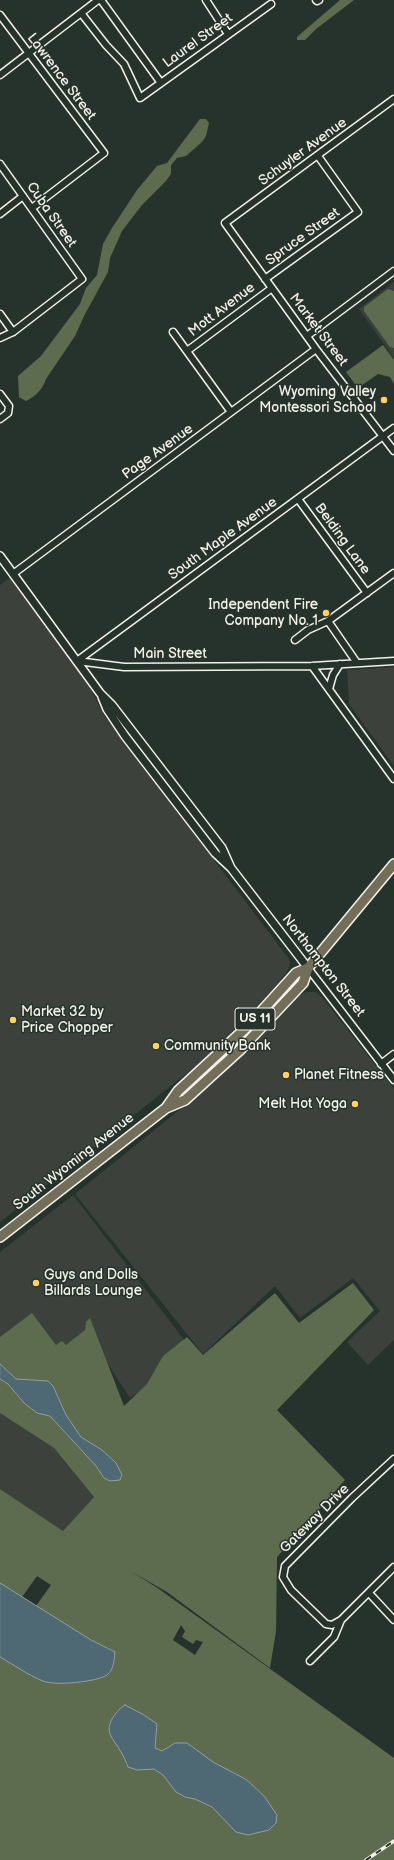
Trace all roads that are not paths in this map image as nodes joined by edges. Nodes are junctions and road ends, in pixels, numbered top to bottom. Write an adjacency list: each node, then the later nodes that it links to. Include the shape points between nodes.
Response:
1 (98, 0): 4 (street); 9 (street)
2 (206, 0): 6 (street)
3 (271, 4): 6 (street, Laurel Street)
4 (81, 13): 7 (street); 9 (street, Laurel Street, via 124,64 140,98)
5 (0, 15): 7 (street, Lawrence Street)
6 (228, 34): 9 (street, Laurel Street)
7 (29, 53): 8 (street); 14 (street, Lawrence Street, via 104,153)
8 (0, 76)
9 (162, 83)
10 (394, 99): 11 (street, Schuyler Avenue)
11 (318, 156): 16 (street, Schuyler Avenue); 18 (street, Spruce Street, via 358,212)
12 (0, 164): 13 (street, Cuba Street)
13 (23, 196): 14 (street, Cuba Street); 15 (street)
14 (32, 208): 21 (street, Cuba Street, via 82,280)
15 (0, 214)
16 (225, 223): 18 (street, Market Street)
17 (394, 271): 23 (street)
18 (265, 279): 19 (street, Market Street)
19 (272, 288): 23 (street, Market Street); 26 (street, Mott Avenue)
20 (0, 314): 21 (street)
21 (13, 332): 24 (street)
22 (172, 332): 26 (street)
23 (307, 336): 25 (street, Market Street)
24 (0, 338)
25 (316, 349): 28 (street, Page Avenue); 31 (street, Market Street)
26 (187, 351): 28 (street)
27 (0, 394): 29 (street, via 9,406 8,413)
28 (231, 412): 36 (street, Page Avenue)
29 (0, 419)
30 (394, 428): 31 (street, South Maple Avenue)
31 (383, 436): 32 (street, Market Street); 33 (street, South Maple Avenue)
32 (394, 451)
33 (298, 499): 37 (street, Belding Lane); 40 (street, South Maple Avenue)
34 (0, 556): 36 (street)
35 (394, 573): 37 (street)
36 (13, 574): 40 (street)
37 (367, 593): 38 (street)
38 (328, 621): 39 (street, via 308,630); 42 (street)
39 (295, 640)
40 (77, 661): 44 (street, Main Street, via 124,667); 48 (street, Northampton Street, via 222,848 231,868)
41 (394, 661): 42 (street, Main Street)
42 (357, 663): 43 (street, Main Street)
43 (340, 664): 44 (street, Main Street); 45 (street, via 333,674)
44 (312, 666): 45 (street)
45 (329, 689): 46 (street)
46 (394, 778)
47 (394, 864): 48 (main road, South Wyoming Avenue / US 11)
48 (308, 968): 50 (street, Northampton Street); 52 (main road, South Wyoming Avenue / US 11, via 296,973 248,1026 178,1091 166,1108)
49 (394, 1054): 50 (street)
50 (381, 1064): 51 (street, Northampton Street)
51 (394, 1080)
52 (0, 1237)
53 (394, 1459): 56 (street, Gateway Drive, via 285,1566 283,1578 291,1590 326,1624 332,1625)
54 (394, 1567): 55 (street)
55 (369, 1593): 56 (street); 57 (street)
56 (341, 1620): 58 (street, via 334,1637)
57 (394, 1620)
58 (310, 1662)

